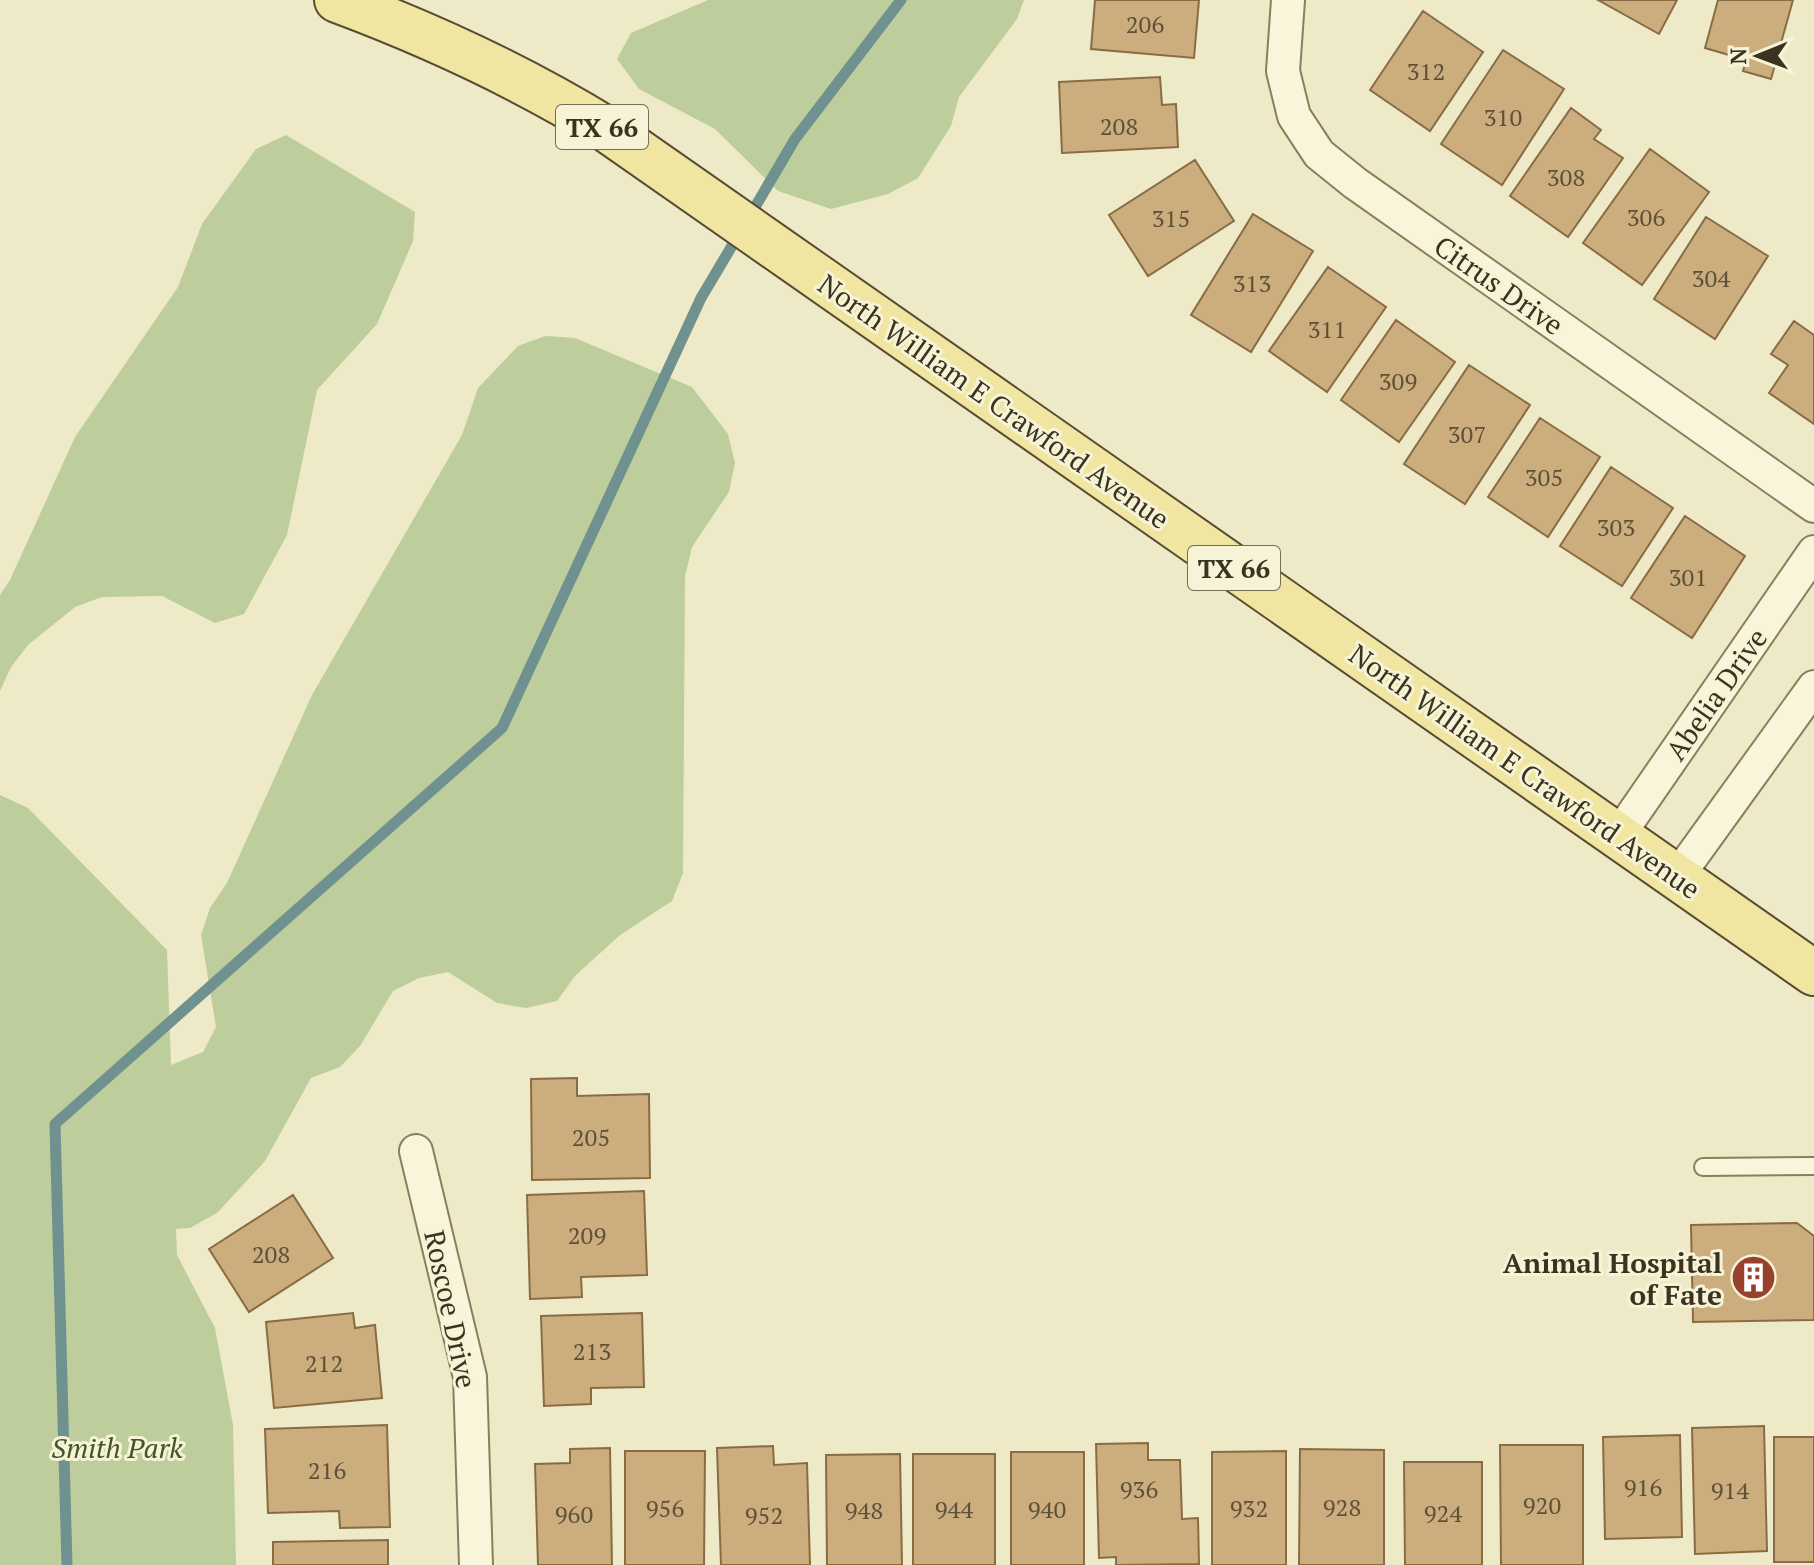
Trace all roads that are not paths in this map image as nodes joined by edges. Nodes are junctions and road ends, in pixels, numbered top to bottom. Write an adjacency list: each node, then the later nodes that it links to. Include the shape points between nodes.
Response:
1 (337, 0): 6 (main road, North William E Crawford Avenue / TX 66, via 480,60 606,129)
2 (1288, 0): 3 (street, Citrus Drive, via 1283,71 1294,116 1319,154)
3 (1814, 506)
4 (1814, 552): 6 (street, Abelia Drive)
5 (1814, 687): 7 (street)
6 (1618, 836): 7 (main road, North William E Crawford Avenue / TX 66)
7 (1677, 877): 8 (main road, North William E Crawford Avenue / TX 66)
8 (1814, 973)
9 (416, 1151): 12 (street, Roscoe Drive, via 470,1377)
10 (1814, 1166): 11 (lane)
11 (1703, 1167)
12 (476, 1565)

